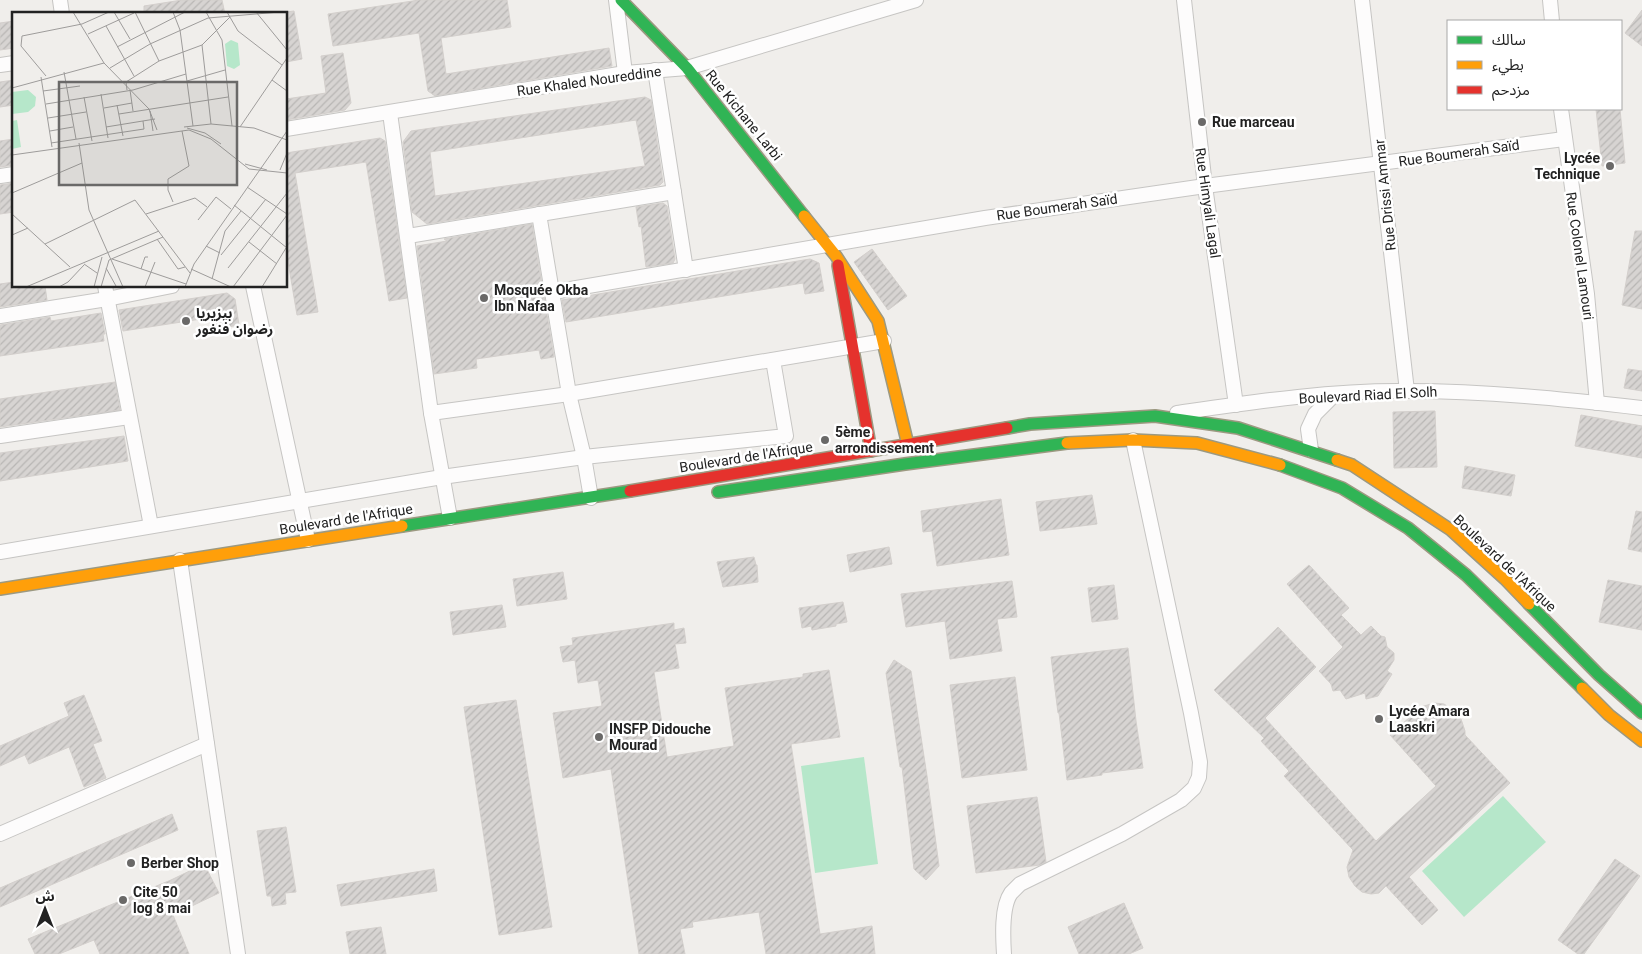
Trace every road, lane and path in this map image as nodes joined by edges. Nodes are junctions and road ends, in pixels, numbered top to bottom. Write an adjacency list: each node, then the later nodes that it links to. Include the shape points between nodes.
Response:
1 (616, 0): 10 (street)
2 (621, 0): 8 (main road, Rue Kichane Larbi)
3 (916, 0): 8 (street, Rue Khaled Noureddine)
4 (1184, 0): 16 (street, Rue Himyali Lagal)
5 (1362, 0): 15 (street, Rue Drissi Ammar)
6 (1550, 0): 7 (street)
7 (1552, 20)
8 (687, 68): 9 (street, Rue Khaled Noureddine); 20 (main road, Rue Kichane Larbi)
9 (656, 70): 10 (street, Rue Khaled Noureddine); 17 (street)
10 (625, 73): 12 (street, Rue Khaled Noureddine)
11 (1561, 110): 14 (street, Rue Colonel Lamouri)
12 (390, 112): 13 (street, Rue Khaled Noureddine); 19 (street)
13 (288, 129)
14 (1564, 139): 15 (street, Rue Boumerah Saïd); 33 (street, Rue Colonel Lamouri, via 1587,294)
15 (1382, 164): 16 (street, Rue Boumerah Saïd); 30 (street, Rue Drissi Ammar)
16 (1205, 186): 20 (street, Rue Boumerah Saïd, via 985,218); 34 (street, Rue Himyali Lagal)
17 (674, 192): 18 (street); 21 (street)
18 (539, 214): 19 (street); 24 (street)
19 (408, 236): 36 (street)
20 (832, 250): 21 (street, Rue Boumerah Saïd); 27 (main road, Rue Kichane Larbi, via 878,321); 28 (main road, Rue Kichane Larbi)
21 (686, 270): 24 (street, Rue Boumerah Saïd)
22 (153, 288): 25 (street)
23 (254, 288): 48 (street)
24 (553, 292): 31 (street)
25 (106, 293): 26 (street); 38 (street)
26 (0, 316)
27 (884, 341): 28 (street); 41 (main road, Rue Kichane Larbi)
28 (852, 346): 29 (street); 43 (main road, Rue Kichane Larbi)
29 (773, 360): 31 (street); 44 (street, via 786,436)
30 (1407, 390): 32 (street, Boulevard Riad El Solh); 33 (street, Boulevard Riad El Solh, via 1488,393)
31 (569, 394): 36 (street); 44 (street)
32 (1335, 394): 34 (street, Boulevard Riad El Solh); 42 (street, via 1315,414 1308,429)
33 (1597, 403): 35 (street, Boulevard Riad El Solh)
34 (1236, 405): 37 (street, Boulevard Riad El Solh)
35 (1642, 408)
36 (432, 413): 45 (street)
37 (1155, 416): 41 (main road, Boulevard de l'Afrique, via 1030,424); 42 (main road, Boulevard de l'Afrique, via 1238,428)
38 (129, 417): 39 (street); 50 (street)
39 (0, 436)
40 (1133, 440): 46 (main road, via 1010,450); 56 (main road, via 1196,443 1269,461 1342,488 1408,528 1466,574 1609,715); 60 (street, via 1191,713 1200,762 1199,777 1194,788 1181,800 1122,834 1020,884 1010,894 1006,908)
41 (908, 445): 43 (main road, Boulevard de l'Afrique)
42 (1312, 450): 55 (main road, Boulevard de l'Afrique, via 1352,465 1451,530)
43 (871, 451): 47 (main road, Boulevard de l'Afrique)
44 (584, 457): 45 (street); 47 (street)
45 (442, 477): 48 (street); 49 (street)
46 (712, 493)
47 (591, 498): 49 (main road, Boulevard de l'Afrique)
48 (300, 501): 50 (street); 51 (street)
49 (450, 518): 51 (main road, Boulevard de l'Afrique)
50 (151, 526): 52 (street)
51 (308, 540): 53 (main road, Boulevard de l'Afrique)
52 (0, 552)
53 (181, 570): 54 (main road, Boulevard de l'Afrique); 57 (street)
54 (0, 589)
55 (1642, 713)
56 (1642, 741)
57 (207, 744): 58 (street); 59 (street)
58 (0, 834)
59 (238, 954)
60 (1004, 954)

